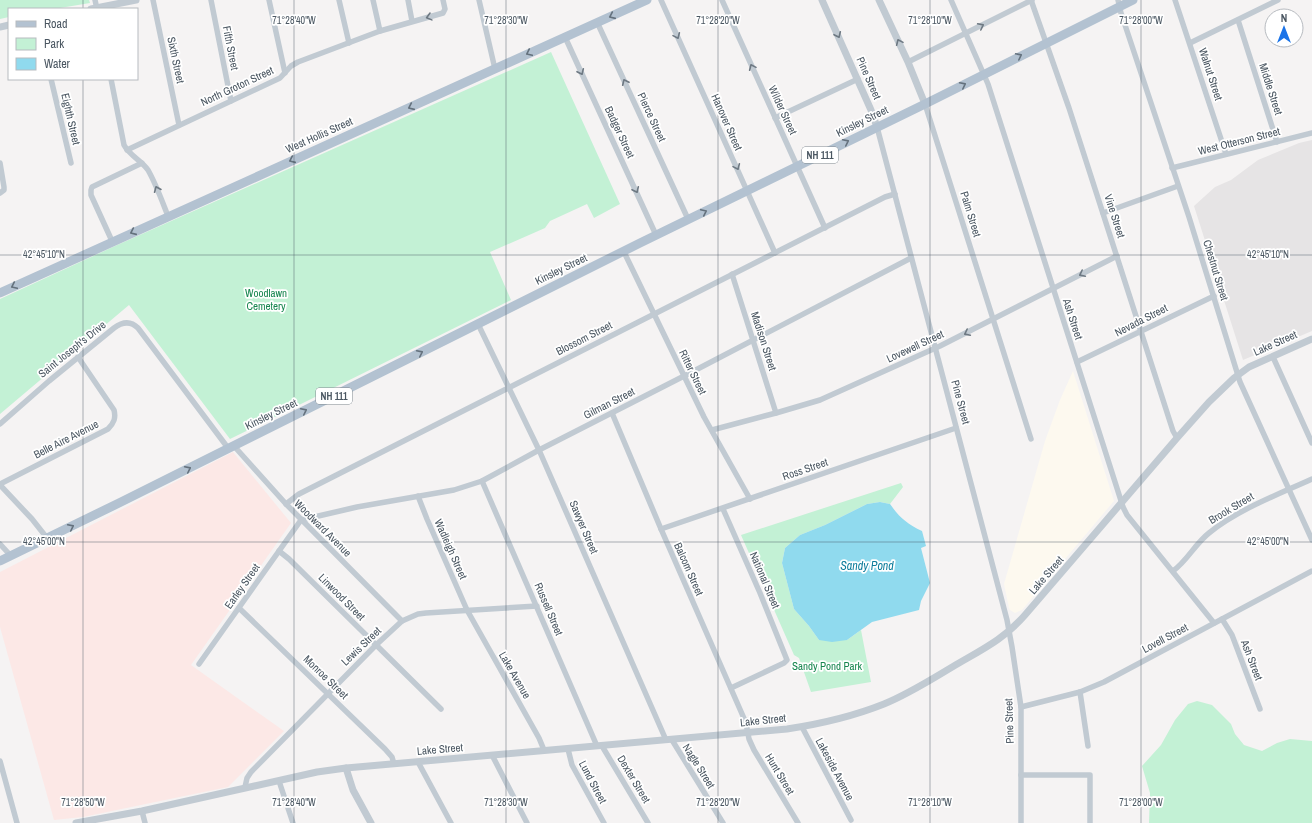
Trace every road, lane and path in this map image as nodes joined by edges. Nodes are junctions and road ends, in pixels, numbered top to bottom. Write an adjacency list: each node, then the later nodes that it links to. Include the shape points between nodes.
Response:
1 (136, 0): 21 (street)
2 (153, 0): 41 (street, Sixth Street)
3 (211, 0): 38 (street, Fifth Street)
4 (269, 0): 33 (street)
5 (339, 0): 28 (street)
6 (373, 0): 25 (street)
7 (408, 0): 23 (street)
8 (443, 0): 23 (street, North Groton Street, one-way to 23, via 443,13)
9 (479, 0): 32 (street)
10 (648, 0): 24 (main road, West Hollis Street, one-way to 24)
11 (661, 0): 53 (street, Hanover Street, one-way to 53)
12 (722, 0): 40 (street, Wilder Street, one-way to 12)
13 (822, 0): 35 (street, Pine Street, one-way to 35)
14 (879, 0): 31 (street, Palm Street, one-way to 14)
15 (951, 0): 26 (street, Ash Street)
16 (1032, 0): 26 (street, one-way to 16); 29 (street, Vine Street)
17 (1132, 0): 20 (main road, Kinsley Street / NH 111)
18 (1175, 0): 30 (street, Walnut Street)
19 (1278, 0): 22 (street)
20 (1119, 3): 29 (main road, Kinsley Street / NH 111); 51 (street, Chestnut Street)
21 (100, 8)
22 (1238, 20): 30 (street); 44 (street, Middle Street)
23 (412, 21): 25 (street, North Groton Street)
24 (597, 22): 27 (main road, West Hollis Street); 58 (street, Pierce Street, one-way to 24)
25 (380, 31): 28 (street, North Groton Street)
26 (965, 34): 31 (street); 34 (street, Ash Street)
27 (565, 37): 32 (main road, West Hollis Street, one-way to 32); 60 (street, Badger Street, one-way to 60)
28 (348, 43): 33 (street, North Groton Street, via 298,62)
29 (1046, 43): 34 (main road, Kinsley Street / NH 111, one-way to 29); 56 (street, Vine Street)
30 (1190, 43): 46 (street, Walnut Street)
31 (908, 62): 39 (street, Palm Street)
32 (495, 69): 57 (main road, West Hollis Street, one-way to 57)
33 (284, 73): 38 (street, North Groton Street, via 280,78)
34 (984, 74): 39 (main road, Kinsley Street / NH 111, one-way to 34); 67 (street, Ash Street)
35 (858, 79): 40 (street); 42 (street, Pine Street)
36 (51, 80): 48 (street, Eighth Street)
37 (111, 80): 45 (street)
38 (231, 101): 41 (street, North Groton Street)
39 (925, 104): 42 (main road, Kinsley Street / NH 111); 71 (street, Palm Street)
40 (775, 118): 50 (street, Wilder Street)
41 (179, 125): 45 (street, North Groton Street)
42 (877, 127): 50 (main road, Kinsley Street / NH 111, one-way to 42); 55 (street, Pine Street)
43 (1312, 133): 44 (street, West Otterson Street)
44 (1277, 142): 46 (street, West Otterson Street)
45 (126, 150): 49 (street)
46 (1226, 154): 51 (street, West Otterson Street)
47 (0, 163): 54 (street, via 4,184)
48 (71, 163)
49 (142, 164): 57 (street, one-way to 49, via 154,183); 61 (street, via 92,187 92,195)
50 (798, 166): 53 (main road, Kinsley Street / NH 111); 59 (street, Wilder Street)
51 (1172, 168): 52 (street, Chestnut Street)
52 (1178, 186): 56 (street); 69 (street, Chestnut Street)
53 (748, 191): 58 (main road, Kinsley Street / NH 111, one-way to 53); 63 (street, Hanover Street)
54 (2, 192)
55 (895, 194): 59 (street, Blossom Street); 65 (street, Pine Street)
56 (1103, 213): 64 (street, Vine Street)
57 (168, 216): 61 (main road, West Hollis Street, one-way to 61)
58 (688, 219): 60 (main road, Kinsley Street / NH 111)
59 (825, 228): 63 (street, Blossom Street)
60 (656, 235): 62 (main road, Kinsley Street / NH 111)
61 (112, 241): 68 (main road, West Hollis Street, one-way to 68)
62 (624, 252): 70 (street, Ritter Street); 72 (main road, Kinsley Street / NH 111)
63 (775, 253): 66 (street, Blossom Street)
64 (1117, 256): 67 (street, Lovewell Street, one-way to 67); 73 (street, Vine Street)
65 (911, 258): 75 (street, Gilman Street); 76 (street, Pine Street)
66 (732, 274): 70 (street, Blossom Street); 75 (street, Madison Street)
67 (1053, 289): 71 (street, Lovewell Street); 79 (street, Ash Street)
68 (0, 293)
69 (1214, 296): 73 (street, Nevada Street); 80 (street, Chestnut Street)
70 (653, 314): 81 (street, Ritter Street); 82 (street, Blossom Street)
71 (992, 320): 76 (street, Lovewell Street, one-way to 76); 89 (street, Palm Street)
72 (478, 324): 82 (street, Sawyer Street); 91 (main road, Kinsley Street / NH 111, one-way to 72)
73 (1140, 332): 79 (street, Nevada Street); 88 (street, Vine Street, via 1173,431)
74 (1312, 339): 78 (street, Lake Street)
75 (753, 340): 81 (street, Gilman Street); 84 (street, Madison Street)
76 (935, 348): 84 (street, Lovewell Street, via 820,400); 86 (street, Pine Street)
77 (78, 357): 85 (street, Saint Joseph's Drive); 91 (street, Saint Joseph's Drive, via 119,324 134,324); 95 (street, Belle Aire Avenue, via 114,410 113,424 108,429)
78 (1272, 357): 80 (street, Lake Street); 90 (street)
79 (1077, 362): 99 (street, Ash Street)
80 (1238, 374): 88 (street, Lake Street, via 1209,402); 96 (street, Chestnut Street)
81 (684, 376): 83 (street, Gilman Street); 87 (street, Ritter Street)
82 (508, 387): 92 (street, Sawyer Street); 100 (street, Blossom Street, via 299,494)
83 (612, 413): 92 (street, Gilman Street); 103 (street, Balcom Street)
84 (776, 413): 87 (street, Lovewell Street)
85 (0, 424)
86 (956, 428): 98 (street, Ross Street); 118 (street, Pine Street, via 1002,599)
87 (712, 430): 98 (street, Ritter Street)
88 (1178, 438): 99 (street, Lake Street)
89 (1031, 439)
90 (1312, 443)
91 (231, 447): 100 (street, Woodward Avenue); 104 (main road, Kinsley Street / NH 111, one-way to 91)
92 (539, 450): 94 (street, Gilman Street); 129 (street, Sawyer Street)
93 (1312, 479): 96 (street, Brook Street)
94 (482, 481): 97 (street, Gilman Street, via 454,490); 112 (street, Russell Street)
95 (0, 484): 104 (street)
96 (1289, 489): 105 (street, Chestnut Street); 110 (street, Brook Street, via 1213,530)
97 (418, 496): 102 (street, Gilman Street); 114 (street, Wadleigh Street)
98 (750, 499): 101 (street, Ross Street)
99 (1121, 502): 110 (street, Ash Street, via 1127,515); 118 (street, Lake Street, via 1095,536)
100 (286, 504): 102 (street, Woodward Avenue)
101 (723, 509): 103 (street, Ross Street); 121 (street, National Street, via 787,660)
102 (301, 520): 107 (street, Earley Street); 116 (street, Woodward Avenue)
103 (661, 529): 121 (street, Balcom Street)
104 (47, 538): 108 (main road, Kinsley Street / NH 111)
105 (1312, 540)
106 (0, 544): 108 (street)
107 (279, 551): 113 (street, Earley Street); 119 (street, Linwood Street)
108 (11, 556): 109 (main road, Kinsley Street / NH 111)
109 (0, 561)
110 (1173, 571): 117 (street, Ash Street)
111 (1312, 572): 115 (street, Lovell Street)
112 (537, 606): 114 (street, Lewis Street); 130 (street, Russell Street)
113 (239, 608): 120 (street, Earley Street); 123 (street, Monroe Street)
114 (467, 610): 116 (street, Lewis Street, via 426,613); 133 (street, Lake Avenue)
115 (1222, 619): 117 (street, Lovell Street); 126 (street, Ash Street, via 1232,635)
116 (402, 621): 119 (street, Lewis Street)
117 (1214, 623): 122 (street, Lovell Street, via 1104,682)
118 (1008, 632): 124 (street, Pine Street); 127 (street, Lake Street, via 922,685 885,704)
119 (376, 645): 123 (street, Lewis Street); 125 (street, Linwood Street)
120 (199, 664)
121 (731, 688): 128 (street, Balcom Street)
122 (1080, 692): 124 (street, Lovell Street); 131 (street)
123 (328, 693): 137 (street, Monroe Street, via 385,749); 141 (street, Lewis Street, via 251,772)
124 (1021, 707): 139 (street, Pine Street)
125 (441, 709)
126 (1260, 709)
127 (802, 727): 128 (street, Lake Street); 143 (street, Lakeside Avenue)
128 (748, 733): 129 (street, Lake Street); 154 (street, Hunt Street, via 754,750)
129 (669, 740): 130 (street, Lake Street); 153 (street, Nagle Street)
130 (599, 746): 132 (street, Lake Street); 152 (street, Dexter Street)
131 (1088, 746)
132 (568, 749): 133 (street, Lake Street); 151 (street, Lund Street, via 572,765)
133 (544, 750): 134 (street, Lake Street)
134 (492, 755): 136 (street, Lake Street); 150 (street)
135 (0, 761): 144 (street)
136 (418, 762): 137 (street, Lake Street); 149 (street)
137 (394, 764): 138 (street, Lake Street)
138 (346, 768): 140 (street, Lake Street); 148 (street, via 353,790)
139 (1021, 775): 155 (street, Pine Street); 156 (street, via 1090,775)
140 (279, 781): 141 (street, Lake Street); 147 (street)
141 (245, 788): 142 (street, Lake Street)
142 (142, 811): 145 (street, Lake Street); 146 (street)
143 (851, 820)
144 (17, 823)
145 (76, 823)
146 (145, 823)
147 (293, 823)
148 (371, 823)
149 (451, 823)
150 (527, 823)
151 (604, 823)
152 (648, 823)
153 (723, 823)
154 (798, 823)
155 (1021, 823)
156 (1090, 823)

